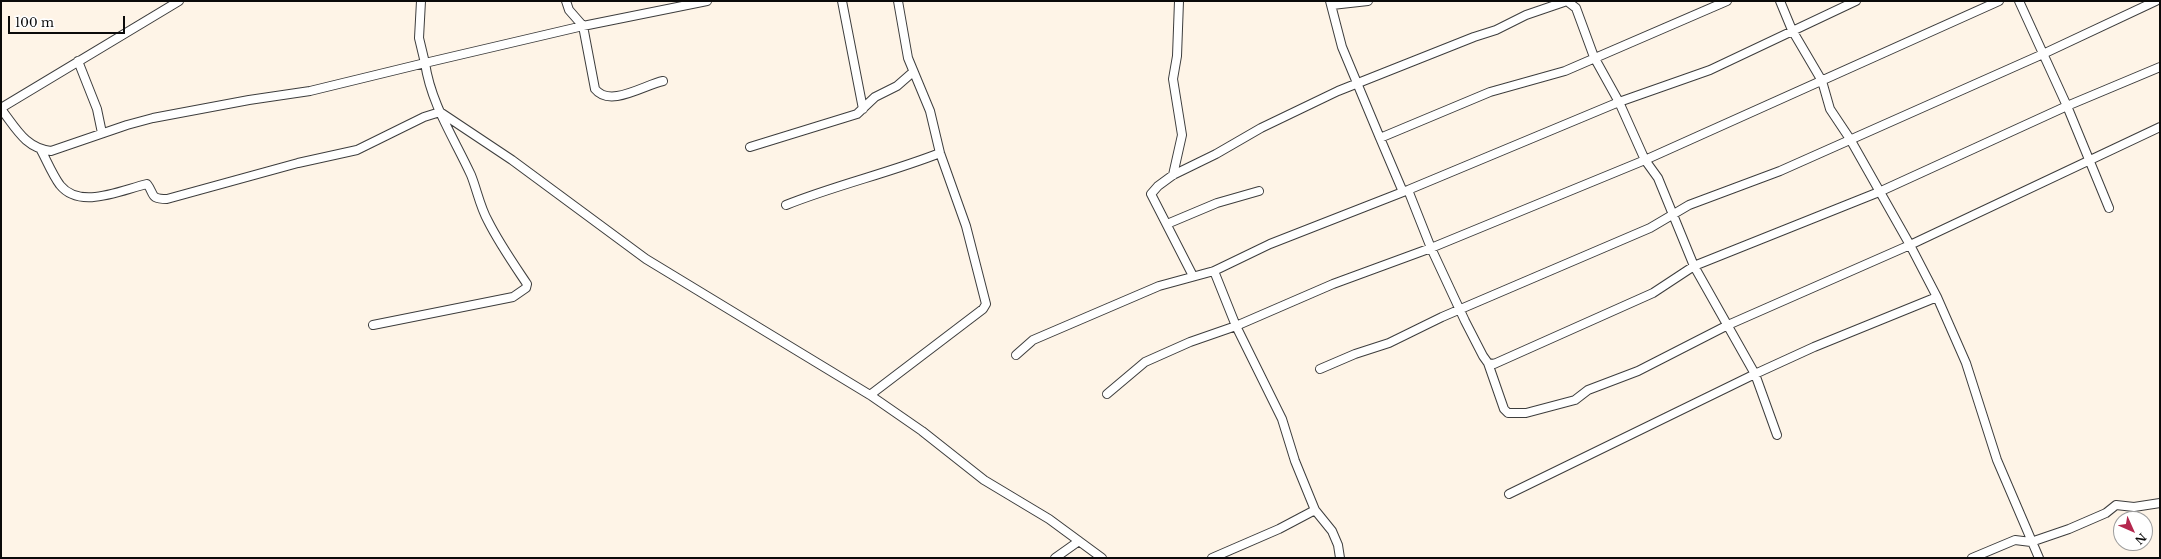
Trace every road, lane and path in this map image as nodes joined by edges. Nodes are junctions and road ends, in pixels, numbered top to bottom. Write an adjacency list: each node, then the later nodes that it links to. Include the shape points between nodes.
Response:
1 (179, 1): 21 (street)
2 (422, 1): 22 (street, via 419,38)
3 (566, 1): 17 (street, via 569,10)
4 (707, 1): 17 (street)
5 (842, 1): 31 (street)
6 (898, 1): 24 (street)
7 (1179, 1): 42 (street, via 1177,56 1173,79 1182,135)
8 (1368, 1): 16 (street)
9 (1567, 1): 20 (street, via 1576,8); 27 (street, via 1526,15 1496,30)
10 (1727, 1): 20 (street)
11 (1780, 1): 18 (street)
12 (1856, 1): 18 (street)
13 (1999, 1): 26 (street)
14 (2019, 1): 19 (street)
15 (2156, 1): 19 (street)
16 (1331, 3): 27 (street, via 1342,47)
17 (584, 26): 22 (street); 25 (street, via 595,88 599,94 609,97 625,94)
18 (1792, 30): 26 (street); 28 (street, via 1710,70)
19 (2043, 54): 29 (street); 36 (street)
20 (1594, 57): 28 (street); 35 (street, via 1565,71 1490,92)
21 (78, 61): 30 (street); 34 (street, via 97,109)
22 (425, 63): 32 (street, via 428,81); 34 (street, via 310,91 153,118)
23 (2160, 66): 29 (street)
24 (913, 72): 31 (street, via 905,81 875,97); 39 (street, via 930,111)
25 (663, 81)
26 (1822, 81): 36 (street, via 1830,109); 41 (street)
27 (1358, 84): 35 (street); 42 (street, via 1261,128 1216,154)
28 (1619, 102): 41 (street); 44 (street)
29 (2067, 106): 40 (street); 45 (street)
30 (1, 108): 38 (street, via 30,145)
31 (864, 108): 37 (street, via 845,119)
32 (440, 112): 38 (street, via 424,117 357,150 298,163 166,199 157,199 153,196 147,184 96,197 80,198 71,195 60,185); 57 (street, via 470,175 487,220 527,284 526,288 513,297); 65 (street, via 512,160 646,258)
33 (2160, 127): 40 (street)
34 (102, 134): 38 (street, via 63,148)
35 (1380, 138): 44 (street)
36 (1850, 139): 45 (street); 48 (street, via 1780,171)
37 (750, 147)
38 (40, 150)
39 (940, 153): 46 (street, via 877,175 825,189); 65 (street, via 966,226 986,304 971,319)
40 (2088, 159): 47 (street); 50 (street)
41 (1645, 160): 48 (street, via 1658,178); 51 (street)
42 (1173, 174): 49 (street, via 1151,194)
43 (1259, 191): 49 (street, via 1217,203)
44 (1406, 191): 51 (street); 53 (street, via 1270,244)
45 (1879, 192): 50 (street); 52 (street)
46 (786, 205)
47 (2109, 208)
48 (1673, 213): 52 (street); 56 (street, via 1650,228)
49 (1167, 224): 54 (street)
50 (1910, 245): 55 (street); 58 (street)
51 (1431, 248): 56 (street); 59 (street, via 1332,284)
52 (1694, 266): 58 (street); 61 (street, via 1653,293 1494,364)
53 (1214, 271): 54 (street); 59 (street)
54 (1193, 276): 60 (street, via 1158,286 1033,340)
55 (1937, 297): 63 (street); 71 (street, via 1966,363 1997,460)
56 (1460, 310): 61 (street); 62 (street, via 1390,343)
57 (373, 325)
58 (1728, 325): 61 (street, via 1638,371 1588,390 1575,400 1526,413 1508,413 1504,409); 63 (street)
59 (1236, 326): 64 (street, via 1190,342 1145,362); 69 (street, via 1282,419 1295,461)
60 (1016, 355)
61 (1488, 363)
62 (1320, 369)
63 (1755, 374): 66 (street); 67 (street)
64 (1107, 394)
65 (870, 395): 70 (street, via 922,431 984,480)
66 (1777, 435)
67 (1509, 494)
68 (2160, 503): 71 (street, via 2134,507 2116,505 2106,513)
69 (1315, 510): 74 (street, via 1279,529); 75 (street, via 1332,531)
70 (1079, 541): 72 (street); 73 (street)
71 (2031, 542): 76 (street, via 2014,540); 77 (street)
72 (1055, 558)
73 (1102, 558)
74 (1212, 558)
75 (1340, 558)
76 (1972, 558)
77 (2039, 558)

